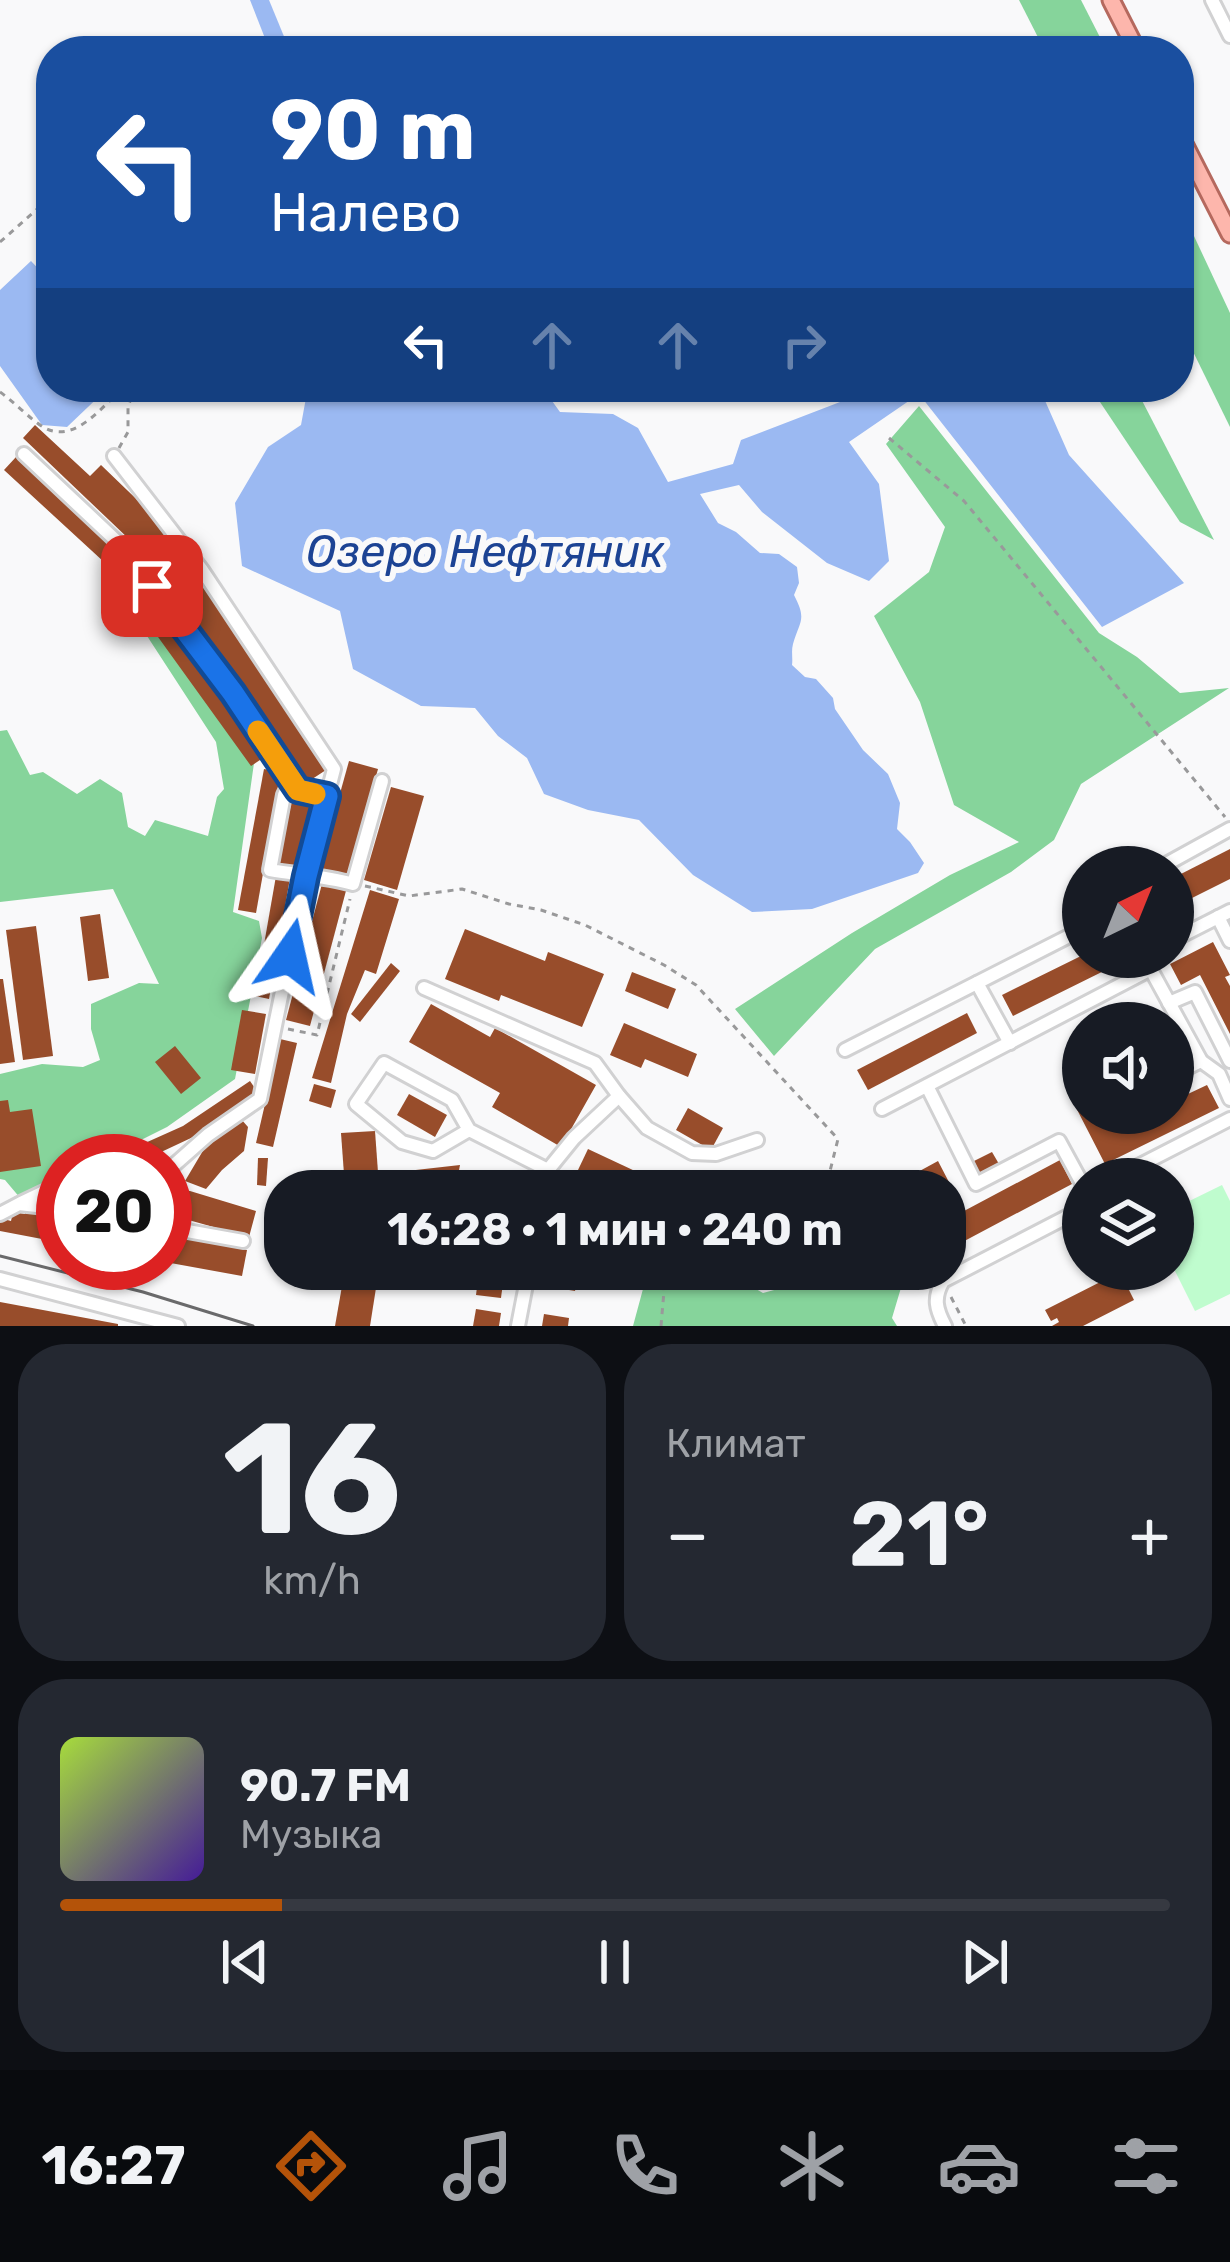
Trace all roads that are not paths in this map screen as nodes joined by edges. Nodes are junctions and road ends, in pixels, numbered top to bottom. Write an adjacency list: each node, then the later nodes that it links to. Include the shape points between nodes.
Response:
1 (1111, 0): 3 (main road)
2 (1212, 0): 4 (street)
3 (1129, 36)
4 (1230, 36)
5 (1194, 163): 6 (main road)
6 (1230, 234)
7 (24, 454): 9 (street, via 126,550)
8 (114, 456): 11 (street, via 202,570 334,769)
9 (291, 780): 11 (street, via 298,790); 14 (street, via 270,870)
10 (382, 781): 14 (street, via 353,884)
11 (327, 796): 14 (street)
12 (1230, 826): 13 (street)
13 (1194, 847)
14 (306, 876): 36 (street, via 260,1099)
15 (1224, 914): 16 (street); 18 (street)
16 (1194, 929)
17 (1062, 940): 20 (street)
18 (1230, 941)
19 (1122, 978): 23 (street)
20 (977, 983): 23 (street); 25 (street)
21 (424, 988): 30 (street, via 595,1064)
22 (1171, 1002): 27 (street, via 1195,992)
23 (1010, 1043): 29 (street)
24 (1194, 1048): 26 (street)
25 (845, 1051)
26 (1201, 1061): 28 (street); 31 (street, via 1219,1074)
27 (1230, 1061)
28 (1194, 1064)
29 (927, 1086): 32 (street); 37 (street, via 976,1184 1059,1141)
30 (619, 1096): 35 (street, via 646,1128 692,1153); 39 (street)
31 (1230, 1099)
32 (882, 1109)
33 (1230, 1118): 38 (street)
34 (469, 1130): 34 (street, via 433,1151 402,1142 356,1104 384,1063 452,1100); 39 (street)
35 (758, 1140)
36 (192, 1149)
37 (1068, 1158)
38 (1153, 1158)
39 (548, 1169)
40 (36, 1196): 41 (street)
41 (20, 1204): 42 (street); 43 (street)
42 (36, 1206)
43 (0, 1214)
44 (1062, 1219): 51 (street, via 943,1281 936,1292)
45 (192, 1232): 46 (street)
46 (243, 1241)
47 (0, 1279): 49 (street)
48 (525, 1290): 50 (street)
49 (178, 1326)
50 (518, 1326)
51 (945, 1326)

